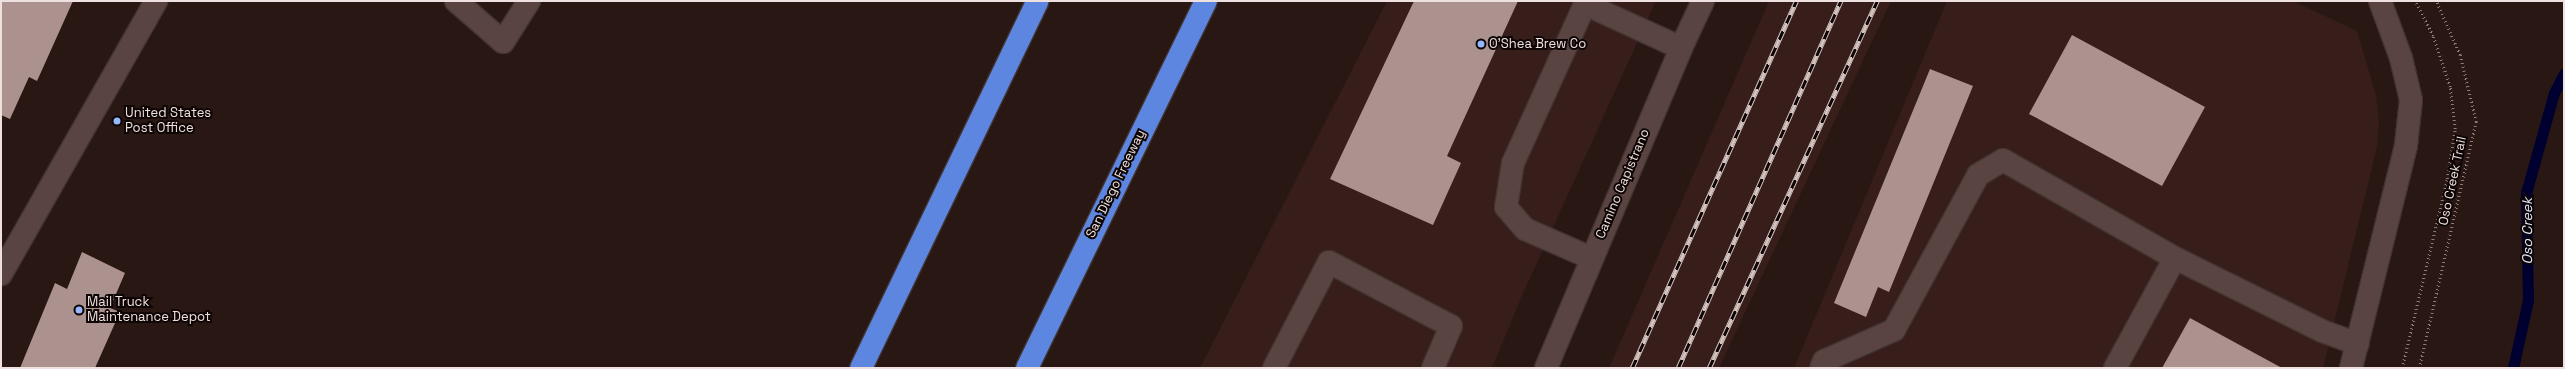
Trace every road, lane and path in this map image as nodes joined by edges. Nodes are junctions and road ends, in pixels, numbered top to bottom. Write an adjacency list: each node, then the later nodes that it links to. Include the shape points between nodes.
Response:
1 (156, 1): 14 (street)
2 (456, 1): 3 (street, via 503,42)
3 (529, 1)
4 (1038, 1): 16 (highway)
5 (1206, 1): 17 (highway, San Diego Freeway)
6 (1703, 1): 11 (street, Camino Capistrano)
7 (2380, 1): 15 (street, via 2402,58 2411,100 2406,144)
8 (2415, 1): 24 (path, Oso Creek Trail, via 2433,36 2450,87 2454,129 2447,179)
9 (2436, 1): 25 (path, Oso Creek Trail, via 2460,55 2476,122)
10 (1586, 3): 11 (street); 12 (street, via 1513,163 1506,207 1525,229)
11 (1681, 48): 12 (street, Camino Capistrano)
12 (1590, 258): 20 (street, Camino Capistrano)
13 (2175, 258): 15 (street, via 2322,331); 21 (street, via 2003,160 1978,175 1894,330 1824,361); 22 (street)
14 (1, 274)
15 (2358, 344): 23 (street)
16 (861, 368)
17 (1027, 368)
18 (1274, 368): 19 (street, via 1329,262 1452,326)
19 (1432, 368)
20 (1546, 368)
21 (1821, 368)
22 (2115, 368)
23 (2351, 368)
24 (2402, 368)
25 (2419, 368)

